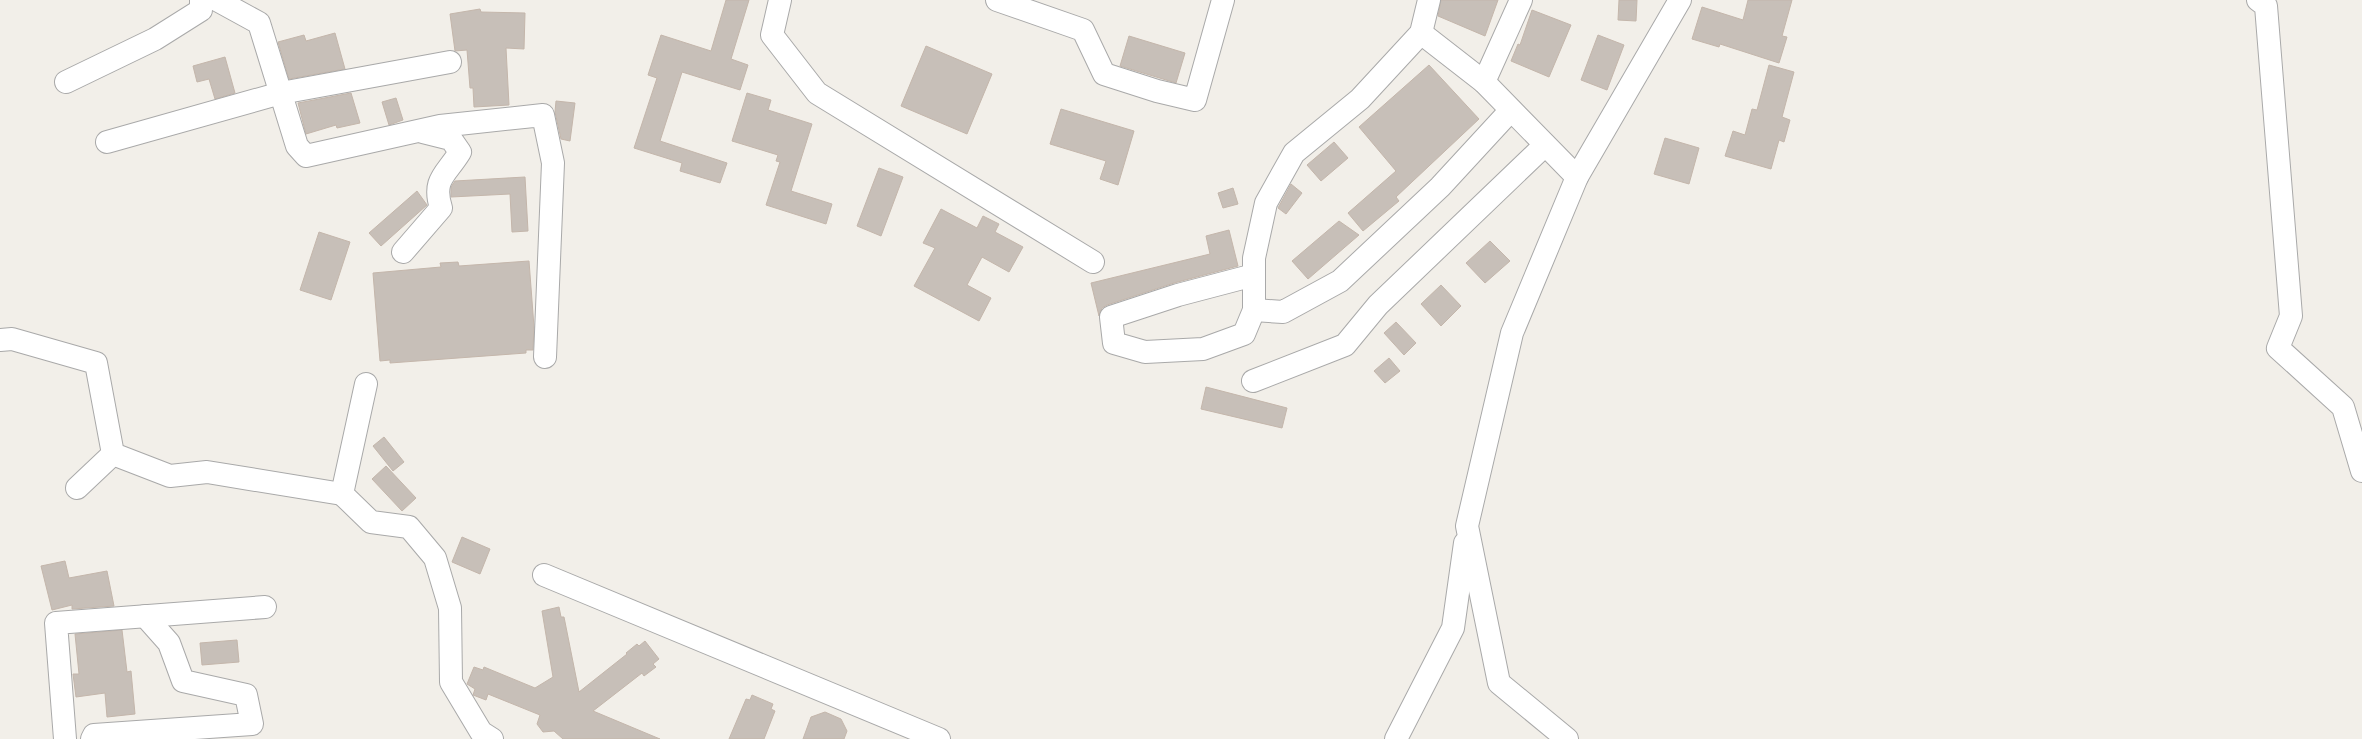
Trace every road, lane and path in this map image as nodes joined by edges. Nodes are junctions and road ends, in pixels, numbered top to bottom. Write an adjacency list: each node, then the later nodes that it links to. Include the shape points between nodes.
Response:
1 (200, 0): 12 (street, via 201,10 155,39)
2 (217, 0): 14 (street, via 259,23)
3 (780, 0): 21 (street, via 772,35 817,93)
4 (997, 0): 5 (street, via 1084,30 1104,74 1195,100)
5 (1223, 0)
6 (1429, 0): 10 (street)
7 (1521, 0): 13 (street)
8 (1680, 0): 19 (street)
9 (2258, 0): 29 (street, via 2266,6 2291,316 2278,348 2343,407)
10 (1421, 33): 13 (street); 22 (street, via 1360,99 1294,153 1266,203 1254,258)
11 (450, 62): 14 (street)
12 (66, 82)
13 (1484, 82): 15 (street)
14 (281, 93): 16 (street, via 297,146 306,156); 17 (street)
15 (1511, 110): 18 (street); 23 (street, via 1440,187 1340,281 1282,312)
16 (416, 131): 20 (street, via 451,139 460,152 441,176 437,195 441,208); 25 (street, via 543,115 553,163)
17 (107, 142)
18 (1545, 145): 19 (street); 26 (street, via 1378,305 1345,345)
19 (1577, 177): 32 (street, via 1512,333)
20 (403, 252)
21 (1093, 262)
22 (1254, 275): 23 (street); 23 (street, via 1178,295 1111,317 1114,343 1145,352 1203,349 1244,334)
23 (1254, 310)
24 (0, 340): 28 (street, via 12,339 96,364)
25 (545, 357)
26 (1253, 381)
27 (366, 384): 31 (street)
28 (113, 454): 30 (street); 31 (street, via 170,476 207,472)
29 (2362, 471)
30 (77, 488)
31 (342, 494): 38 (street, via 371,522 409,527 435,558 450,608 450,682 481,732)
32 (1467, 526): 40 (street, via 1453,628); 41 (street, via 1498,683)
33 (544, 575): 39 (street)
34 (265, 607): 35 (street)
35 (145, 616): 36 (street, via 56,623); 37 (street, via 169,643 183,681 246,695 252,724 94,735)
36 (65, 739)
37 (92, 739)
38 (492, 739)
39 (939, 739)
40 (1396, 739)
41 (1567, 739)

